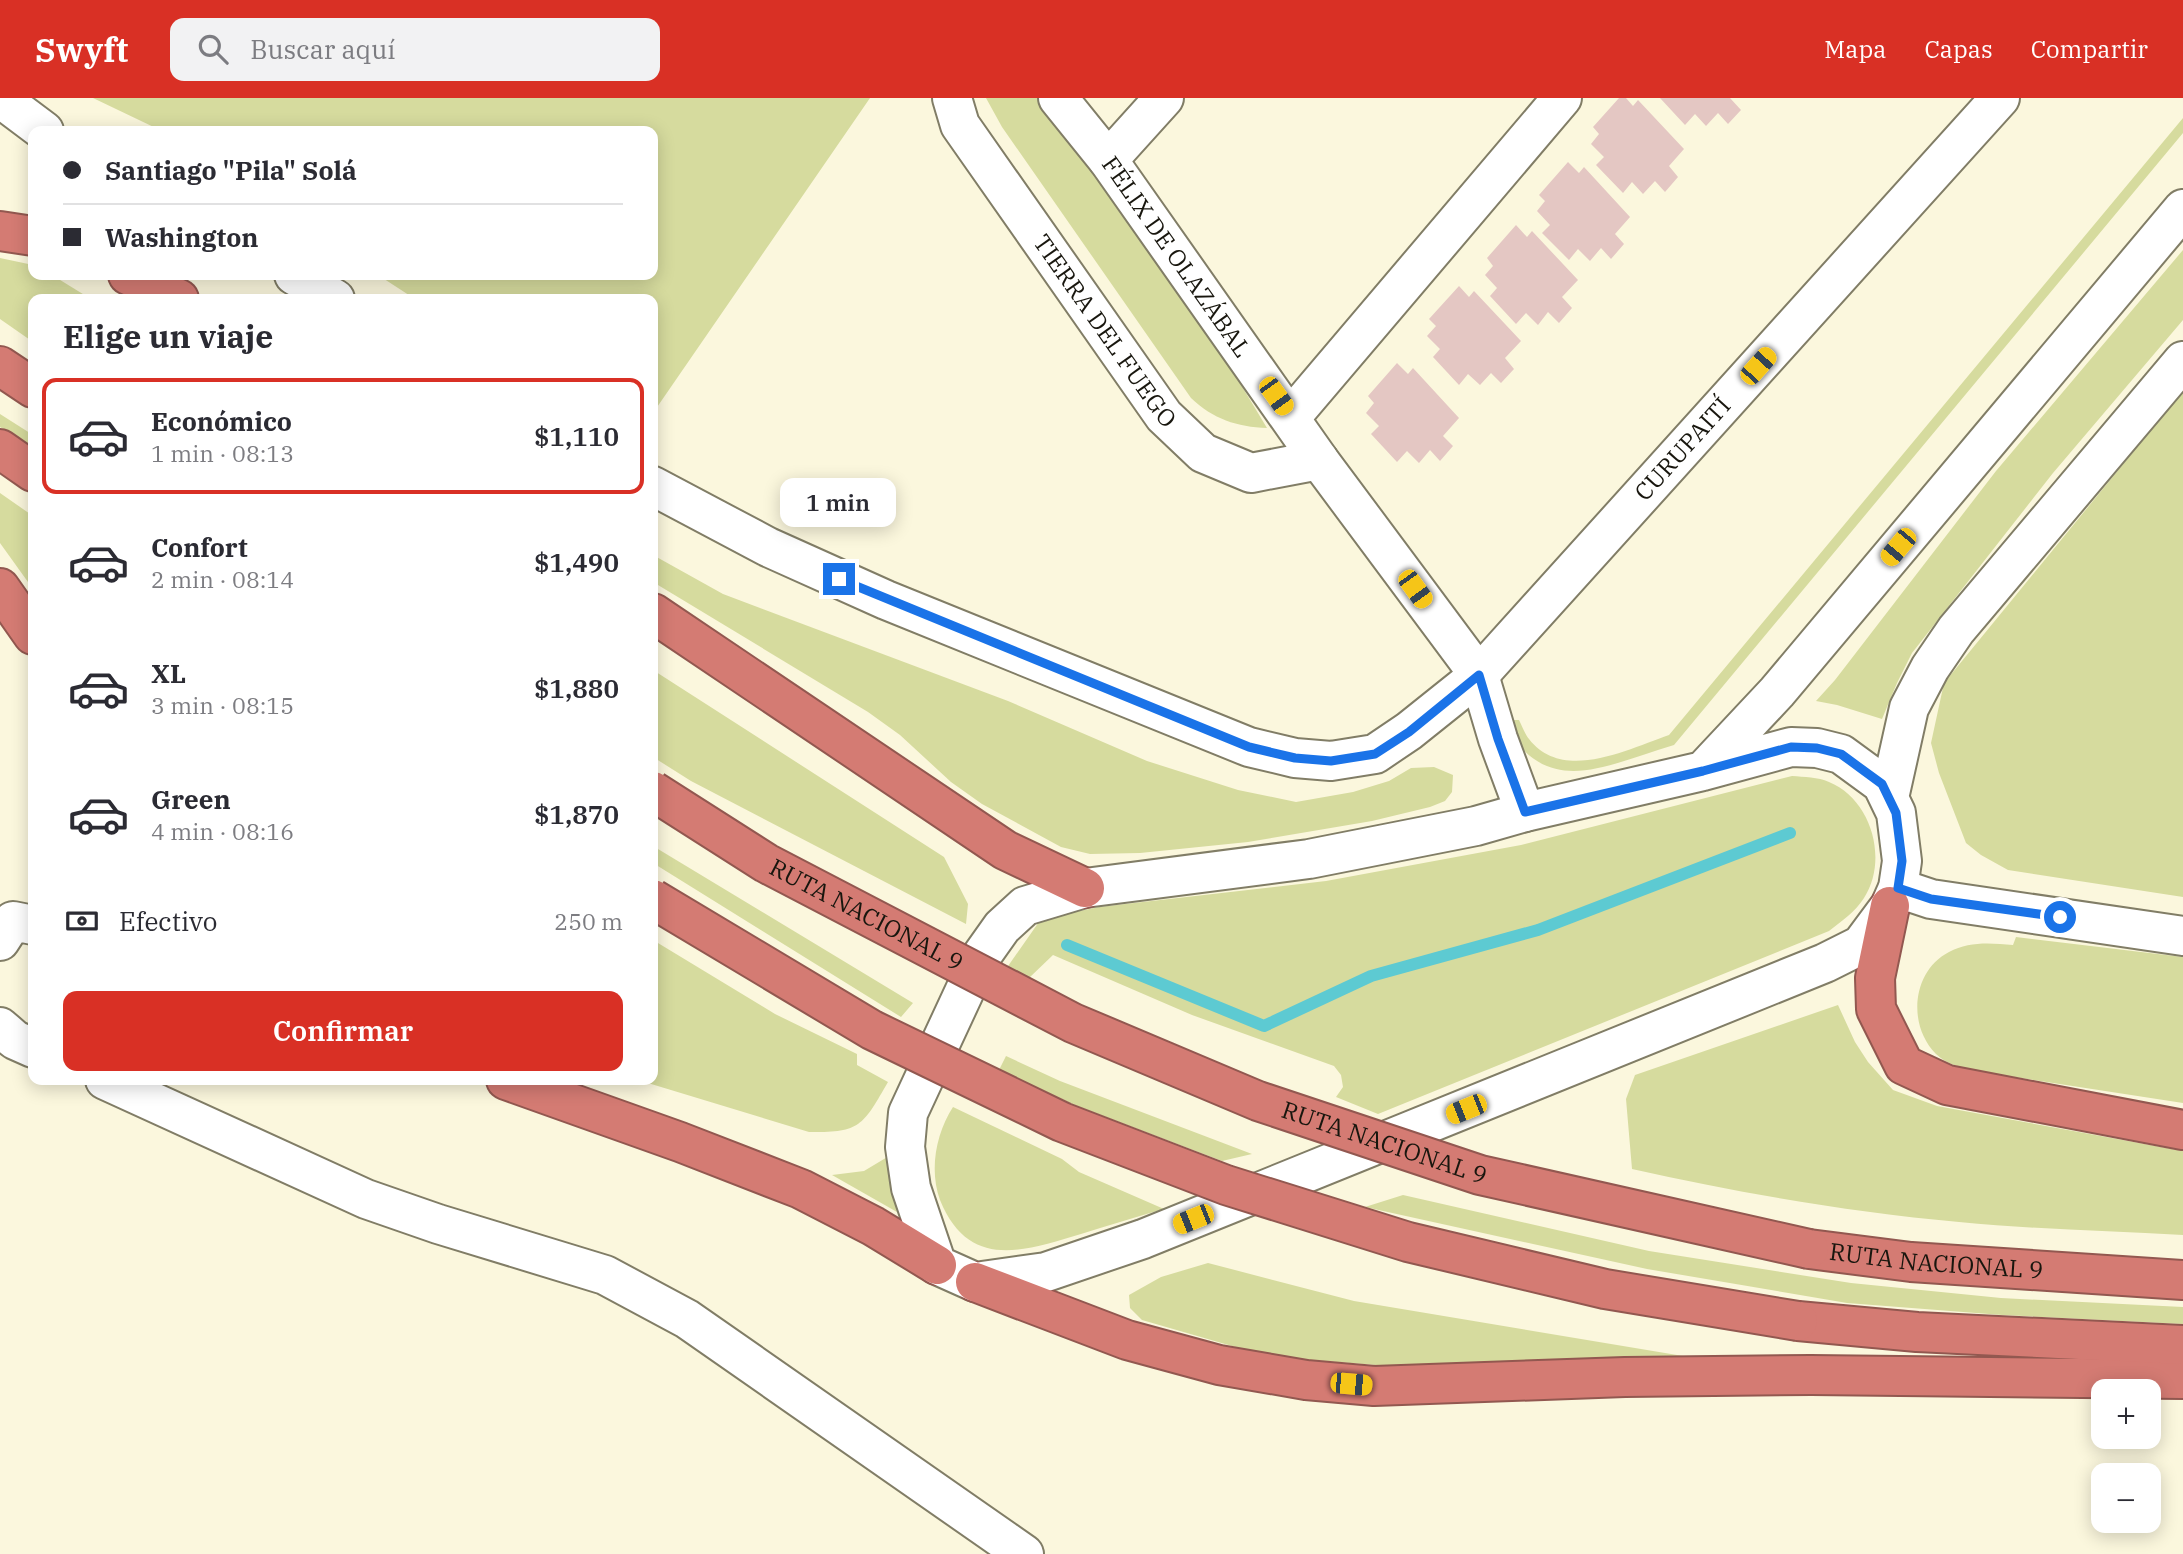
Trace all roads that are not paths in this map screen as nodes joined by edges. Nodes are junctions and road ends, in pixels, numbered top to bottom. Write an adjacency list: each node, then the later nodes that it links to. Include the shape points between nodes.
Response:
1 (0, 98): 7 (street)
2 (951, 98): 21 (street, TIERRA DEL FUEGO, via 960,125 1164,416 1203,453 1251,473)
3 (1058, 98): 8 (street, FÉLIX DE OLAZÁBAL)
4 (1164, 98): 8 (street)
5 (1562, 98): 19 (street)
6 (2000, 98): 27 (street, CURUPAITÍ)
7 (44, 119)
8 (1108, 160): 19 (street, FÉLIX DE OLAZÁBAL)
9 (2183, 209): 28 (street, via 1777,692)
10 (0, 231): 11 (highway)
11 (28, 235)
12 (139, 280): 14 (highway)
13 (303, 280): 15 (street)
14 (168, 294)
15 (326, 294)
16 (2183, 361): 30 (street, via 1956,630 1930,668 1909,708)
17 (0, 366): 18 (highway)
18 (28, 385)
19 (1291, 417): 21 (street, FÉLIX DE OLAZÁBAL)
20 (0, 449): 22 (highway)
21 (1319, 460): 27 (street, FÉLIX DE OLAZÁBAL)
22 (28, 469)
23 (658, 489): 27 (street, CURUPAITÍ, via 768,547 886,600 1249,747 1295,758 1331,761 1375,754)
24 (0, 588): 26 (highway)
25 (658, 616): 32 (highway, via 1005,850)
26 (28, 628)
27 (1479, 675): 31 (street, FÉLIX DE OLAZÁBAL)
28 (1703, 771): 30 (street, via 1791,747 1817,748 1841,754 1872,775); 31 (street)
29 (658, 794): 44 (highway, RUTA NACIONAL 9, bridge, via 766,863 1073,1023 1258,1101 1480,1175 1810,1249 1911,1262)
30 (1889, 798): 33 (street, via 1896,813 1902,861)
31 (1525, 812): 32 (street, via 1309,859)
32 (1085, 888): 43 (street, via 1025,906 1002,927 980,958 908,1113 905,1147 911,1188)
33 (1894, 897): 36 (street); 42 (highway, via 1875,978 1876,1009 1904,1065 1947,1086); 45 (street, via 1861,944 1825,963 1143,1239 1046,1272)
34 (658, 902): 46 (highway, bridge, via 872,1030 1062,1122 1226,1185 1408,1242 1605,1289 1798,1321 1917,1332)
35 (28, 924): 37 (street, via 13,921)
36 (2183, 936)
37 (0, 941)
38 (0, 1027): 39 (street)
39 (28, 1046)
40 (116, 1085): 48 (street, via 366,1199 605,1275 687,1319)
41 (520, 1085): 43 (highway, via 801,1189)
42 (2183, 1130)
43 (937, 1265): 45 (street)
44 (2183, 1280)
45 (975, 1282): 47 (highway, via 1127,1340 1208,1362 1360,1385 1811,1375)
46 (2183, 1345)
47 (2183, 1379)
48 (1024, 1554)

